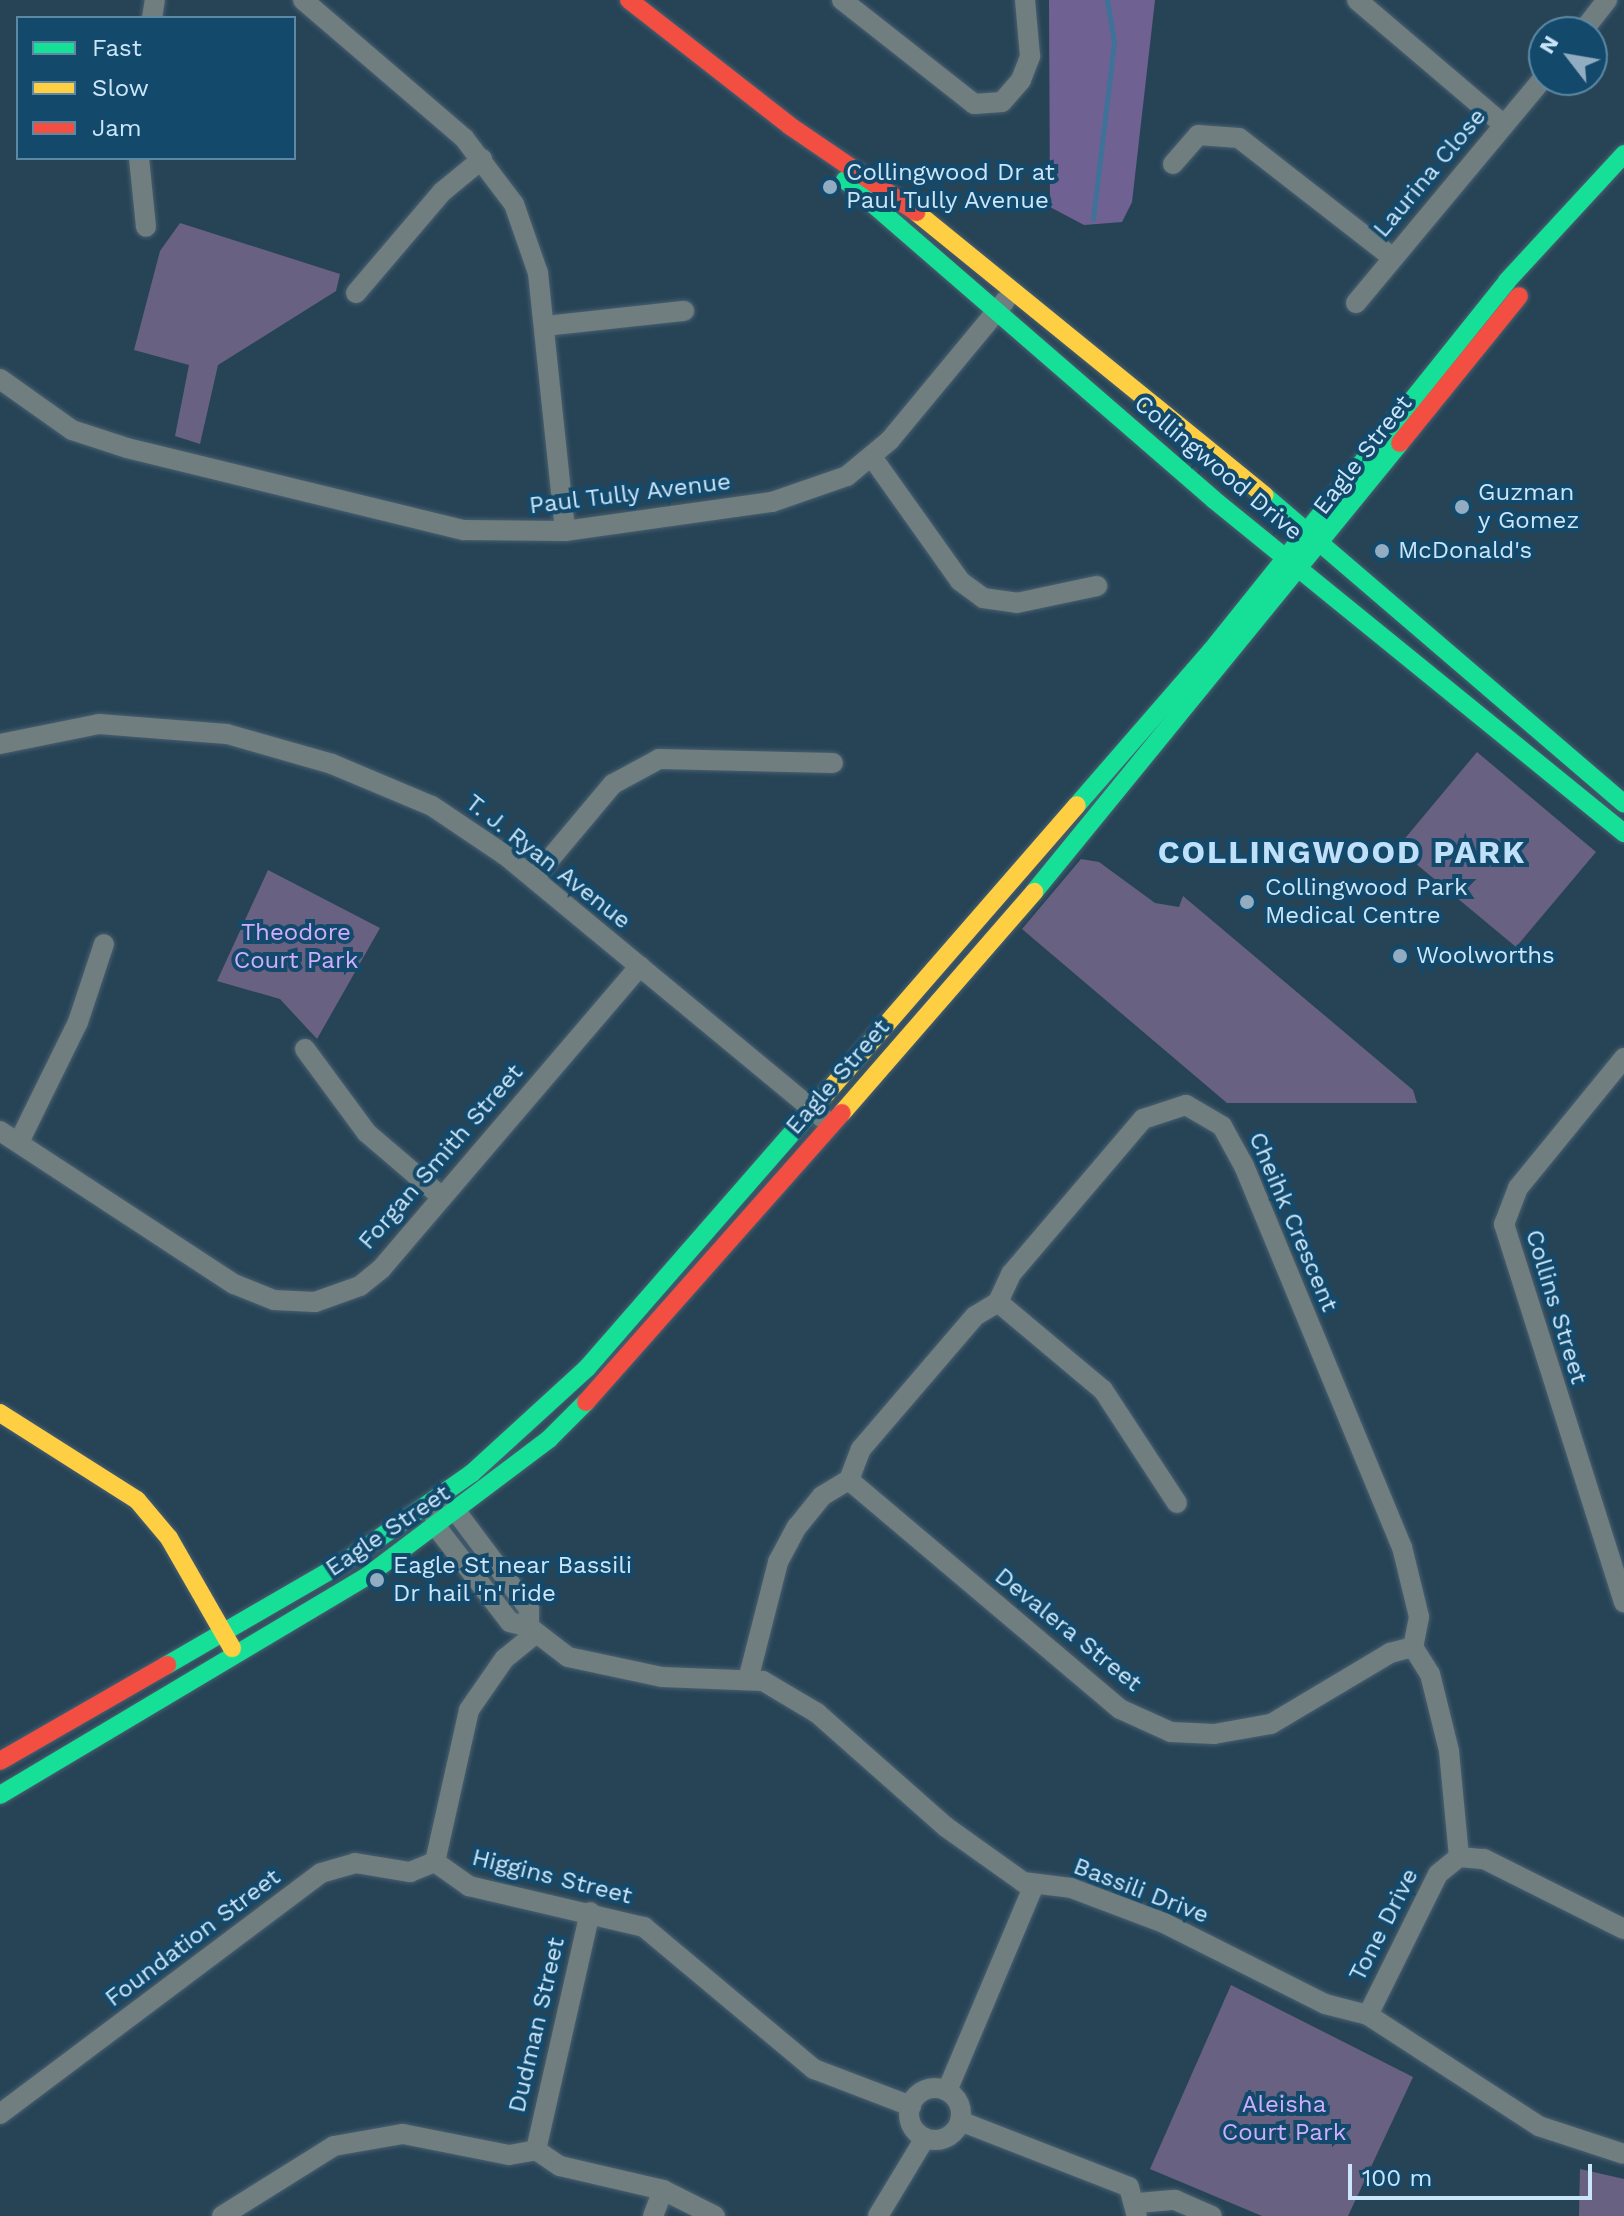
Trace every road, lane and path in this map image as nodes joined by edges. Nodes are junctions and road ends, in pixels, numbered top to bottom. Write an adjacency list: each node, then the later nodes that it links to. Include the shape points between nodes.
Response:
1 (303, 0): 14 (street)
2 (629, 0): 9 (street, Collingwood Drive)
3 (639, 0): 9 (street, Collingwood Drive)
4 (842, 0): 5 (street, via 974,104 1002,102 1021,80 1030,56)
5 (1025, 0)
6 (1357, 0): 11 (street)
7 (1607, 0): 8 (street)
8 (1594, 16)
9 (659, 25): 12 (street, Collingwood Drive)
10 (1528, 96): 11 (street, Laurina Close)
11 (1504, 125): 19 (street, Laurina Close)
12 (790, 126): 20 (street, Collingwood Drive, via 896,195); 23 (street, Collingwood Drive)
13 (1624, 154): 18 (street, Eagle Street)
14 (482, 159): 21 (street, via 442,192); 25 (street, via 514,204 533,249)
15 (139, 160): 17 (street)
16 (1173, 164): 19 (street, via 1198,135 1239,138)
17 (146, 227)
18 (1562, 227): 28 (street, Eagle Street, via 1507,281); 30 (street, Eagle Street, via 1526,288)
19 (1393, 258): 22 (street, Laurina Close)
20 (1015, 289): 23 (street, Paul Tully Avenue); 28 (street, Collingwood Drive)
21 (356, 293)
22 (1356, 303)
23 (999, 308): 27 (street, Paul Tully Avenue); 31 (street, Collingwood Drive)
24 (684, 311): 25 (street)
25 (545, 326): 29 (street)
26 (0, 379): 29 (street, Paul Tully Avenue, via 72,430 127,448 464,530)
27 (872, 457): 29 (street, Paul Tully Avenue, via 847,476 772,502); 33 (street, via 960,581 983,598 1017,603)
28 (1308, 528): 30 (street, Collingwood Drive); 31 (street, Eagle Street)
29 (565, 531)
30 (1325, 542): 32 (street, Eagle Street); 36 (street, Collingwood Drive)
31 (1287, 558): 32 (street, Collingwood Drive); 43 (street, Eagle Street)
32 (1303, 571): 37 (street, Collingwood Drive); 44 (street, Eagle Street, via 1044,882)
33 (1097, 586)
34 (0, 744): 38 (street, T. J. Ryan Avenue, via 99,724 227,734 332,764 432,806)
35 (833, 763): 38 (street, via 659,759 613,784)
36 (1624, 804)
37 (1624, 833)
38 (534, 878): 40 (street, T. J. Ryan Avenue)
39 (104, 944): 46 (street, via 78,1022)
40 (640, 966): 43 (street, T. J. Ryan Avenue); 47 (street, Forgan Smith Street)
41 (305, 1049): 47 (street, via 367,1133)
42 (1624, 1058): 55 (street, Collins Street, via 1518,1188 1504,1224)
43 (812, 1109): 44 (street, T. J. Ryan Avenue); 51 (street, Eagle Street, via 587,1368)
44 (829, 1123): 53 (street, Eagle Street, via 600,1389)
45 (0, 1131): 46 (street, Forgan Smith Street)
46 (20, 1140): 47 (street, Forgan Smith Street, via 234,1284 292,1303 360,1286)
47 (442, 1197)
48 (998, 1302): 50 (street, Cheihk Crescent, via 975,1316 870,1439); 52 (street, via 1103,1390); 58 (street, Cheihk Crescent, via 1011,1274 1143,1119 1168,1106 1204,1111 1222,1126 1244,1166 1402,1547 1419,1617)
49 (4, 1422): 57 (street, via 137,1500 169,1538)
50 (849, 1480): 58 (street, Devalera Street, via 1120,1709 1171,1732 1214,1734 1271,1724 1390,1653); 60 (street, Cheihk Crescent, via 822,1496 778,1562)
51 (432, 1503): 53 (street); 54 (street); 57 (street, Eagle Street)
52 (1177, 1503)
53 (458, 1514): 54 (street, Eagle Street); 56 (street, via 529,1609)
54 (438, 1529): 56 (street, via 510,1622); 59 (street, Eagle Street)
55 (1624, 1602)
56 (532, 1630): 60 (street, via 596,1667 716,1684); 64 (street, Higgins Street, via 469,1710)
57 (223, 1633): 59 (street); 61 (street, Eagle Street)
58 (1413, 1647): 63 (street, via 1430,1674 1449,1751)
59 (237, 1656): 62 (street, Eagle Street)
60 (749, 1676): 65 (street, via 817,1713 946,1827)
61 (0, 1761)
62 (0, 1795)
63 (1459, 1857): 67 (street, via 1484,1859); 68 (street, Tone Drive, via 1438,1874)
64 (435, 1862): 66 (street, Higgins Street, via 469,1886); 71 (street, Foundation Street, via 410,1872 355,1863 321,1873)
65 (1033, 1887): 68 (street, Bassili Drive, via 1071,1888 1164,1923 1325,2004); 69 (street)
66 (590, 1912): 70 (street, Higgins Street, via 644,1927 814,2069); 74 (street, Dudman Street)
67 (1624, 1929)
68 (1368, 2015): 75 (street, Bassili Drive, via 1539,2126)
69 (947, 2091): 70 (street, via 926,2090); 72 (street, via 959,2104)
70 (911, 2106): 73 (street, via 910,2121)
71 (0, 2114)
72 (960, 2121): 73 (street, via 942,2139); 77 (street, via 1106,2175 1129,2187)
73 (925, 2138): 81 (street)
74 (536, 2150): 76 (street, via 560,2166); 78 (street, via 509,2155 403,2134 367,2136 334,2146)
75 (1624, 2154)
76 (663, 2190): 79 (street); 80 (street)
77 (1138, 2210): 82 (street, via 1175,2200)
78 (222, 2216)
79 (653, 2216)
80 (715, 2216)
81 (878, 2216)
82 (1212, 2216)

